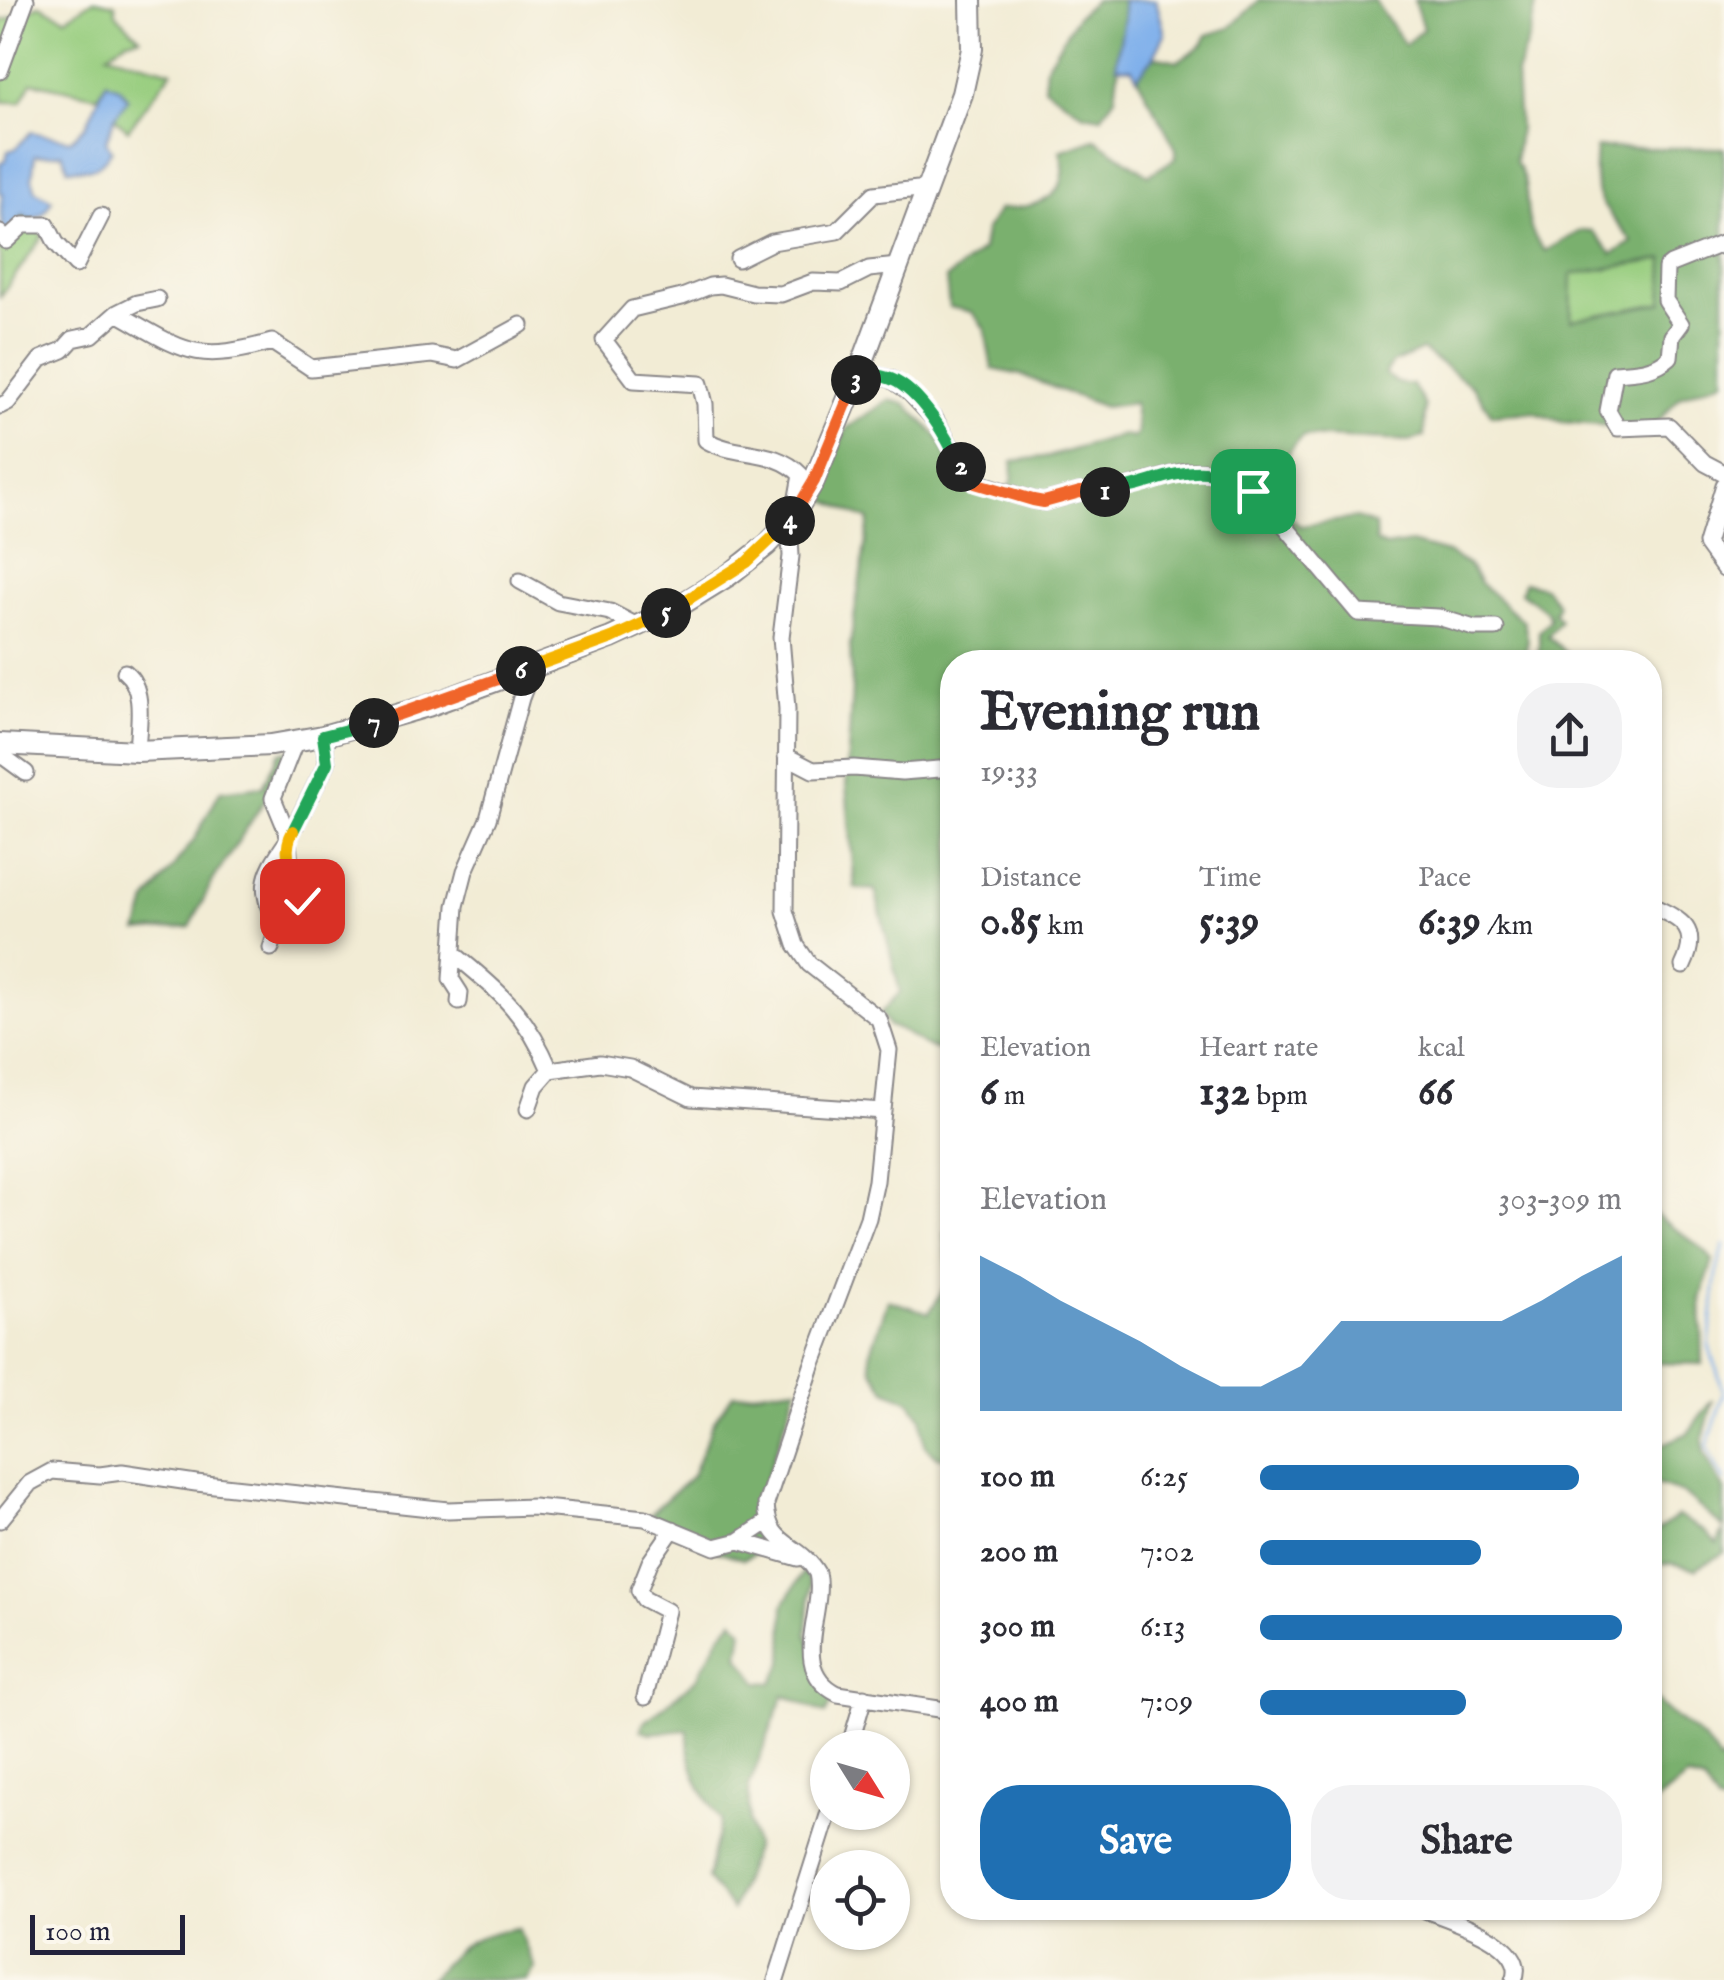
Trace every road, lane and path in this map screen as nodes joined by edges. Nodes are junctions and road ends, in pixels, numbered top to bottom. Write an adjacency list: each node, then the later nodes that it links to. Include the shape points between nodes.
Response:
1 (26, 0): 3 (street)
2 (970, 0): 4 (main road, via 968,73)
3 (0, 71)
4 (928, 188): 8 (street, via 874,194 837,230 772,242); 9 (main road)
5 (101, 216): 6 (street, via 76,265 47,225 23,225 6,241)
6 (0, 234)
7 (1724, 243): 15 (street, via 1666,268 1665,300 1681,324 1670,356 1636,373 1615,373 1608,411 1618,428 1669,426 1705,464)
8 (738, 259)
9 (898, 266): 13 (main road); 17 (street, via 781,294 710,286 632,309 604,340 634,380 700,384 706,440 790,464 801,475)
10 (157, 299): 11 (street)
11 (117, 313): 12 (street, via 183,350 214,355 272,342 311,368 432,355 457,360); 14 (street, via 92,335 73,338 41,360)
12 (521, 325)
13 (859, 372): 17 (main road, via 826,456); 21 (street, via 891,379 908,391 975,483 1044,502 1186,471 1222,476 1241,482 1269,506 1358,613)
14 (0, 406)
15 (1724, 473)
16 (1724, 485): 18 (street, via 1706,544)
17 (791, 520): 20 (main road, via 729,575); 29 (street, via 781,637)
18 (1724, 569)
19 (520, 580): 20 (street, via 558,602 610,612)
20 (639, 627): 22 (main road)
21 (1496, 628)
22 (534, 667): 24 (main road); 36 (street, via 488,820 464,871)
23 (125, 672): 27 (street, via 138,691)
24 (323, 736): 25 (main road); 32 (street, via 327,763)
25 (296, 742): 27 (main road); 32 (street, via 274,798)
26 (0, 744): 27 (main road)
27 (138, 751)
28 (0, 754): 31 (street)
29 (786, 756): 30 (street, via 813,770); 41 (street, via 784,901 791,934 815,971 883,1025 890,1050)
30 (940, 769)
31 (26, 773)
32 (288, 838): 34 (street, via 264,892); 34 (street, via 301,907)
33 (1662, 912): 37 (street, via 1688,928 1690,951)
34 (279, 932): 35 (street)
35 (270, 948)
36 (455, 955): 38 (street, via 451,979); 39 (street, via 498,989 534,1034)
37 (1682, 966)
38 (459, 1002)
39 (550, 1070): 40 (street); 41 (street, via 600,1063 630,1068 691,1098)
40 (528, 1109)
41 (883, 1111): 43 (street, via 868,1218 812,1366 766,1504)
42 (0, 1520): 44 (street, via 30,1483 52,1471 122,1472 448,1510 540,1508 644,1518)
43 (766, 1523): 45 (street); 46 (street)
44 (673, 1529): 45 (street, via 714,1546); 48 (street, via 640,1590 667,1611)
45 (740, 1541): 46 (street)
46 (808, 1560): 47 (street, via 819,1580 811,1628 816,1676 838,1694)
47 (864, 1696): 49 (street); 50 (street)
48 (645, 1697)
49 (940, 1709)
50 (854, 1730)
51 (823, 1830): 53 (street)
52 (1447, 1920): 54 (street, via 1502,1944 1515,1959)
53 (776, 1980)
54 (1514, 1980)

